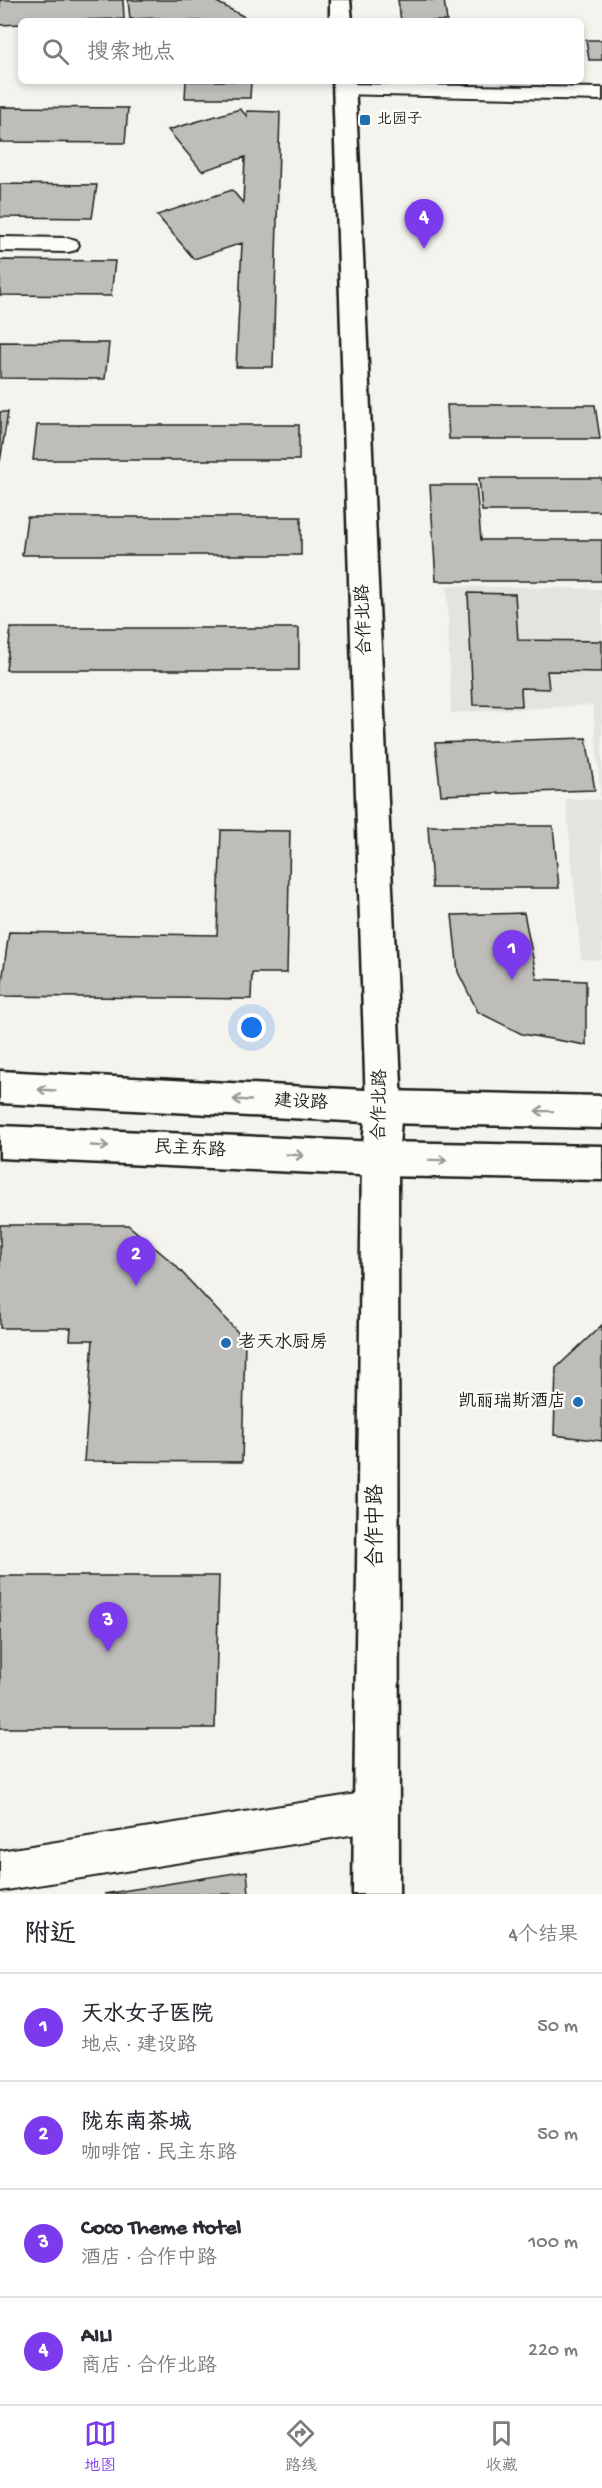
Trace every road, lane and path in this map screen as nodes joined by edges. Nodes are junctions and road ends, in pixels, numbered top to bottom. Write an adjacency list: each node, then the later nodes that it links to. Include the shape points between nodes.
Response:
1 (340, 0): 2 (main road)
2 (341, 18)
3 (344, 85): 4 (street); 8 (main road, 合作北路)
4 (602, 94)
5 (0, 244): 6 (street)
6 (68, 245)
7 (0, 1088): 8 (main road, 建设路, one-way to 7)
8 (384, 1107): 9 (main road, 建设路, one-way to 8); 11 (main road, 合作北路)
9 (602, 1112)
10 (0, 1142): 11 (main road, 民主东路, one-way to 11)
11 (380, 1159): 12 (main road, one-way to 12); 13 (main road, 合作中路)
12 (602, 1163)
13 (375, 1811): 14 (street); 15 (main road, 合作中路)
14 (0, 1871)
15 (376, 1894)

